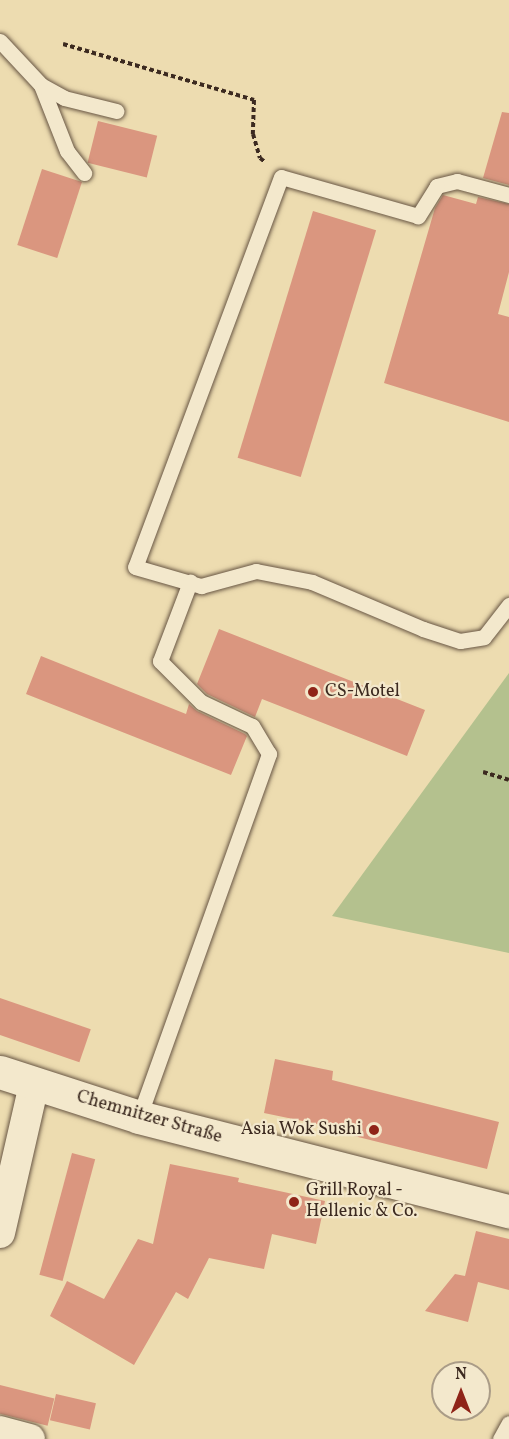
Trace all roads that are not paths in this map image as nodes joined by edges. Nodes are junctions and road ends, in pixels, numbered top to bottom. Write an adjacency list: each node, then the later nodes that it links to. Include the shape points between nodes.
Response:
1 (0, 40): 2 (lane)
2 (41, 85): 3 (lane, via 64,98); 4 (lane, via 67,151)
3 (116, 111)
4 (84, 173)
5 (509, 195): 6 (lane, via 457,181 437,186 418,216 281,177 135,567)
6 (190, 582): 7 (lane, via 201,586 256,571 312,582 460,641 484,638); 10 (lane, via 160,661 201,702 252,726 269,754)
7 (509, 605)
8 (0, 1072): 9 (street, Chemnitzer Straße)
9 (34, 1085): 10 (street, Chemnitzer Straße); 12 (street)
10 (139, 1117): 11 (street, Chemnitzer Straße)
11 (509, 1211)
12 (0, 1233)
13 (509, 1423): 16 (lane)
14 (0, 1431): 15 (street)
15 (30, 1439)
16 (500, 1439)

